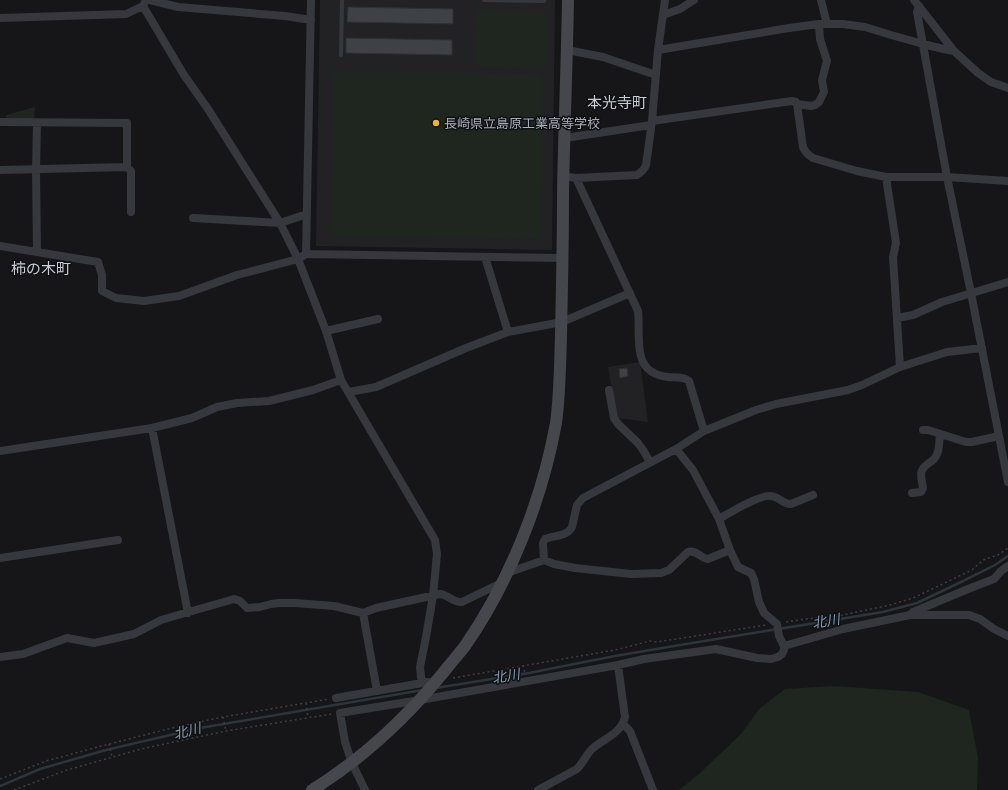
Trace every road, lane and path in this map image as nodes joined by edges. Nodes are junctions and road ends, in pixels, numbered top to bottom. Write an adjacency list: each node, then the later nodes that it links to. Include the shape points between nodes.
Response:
1 (312, 0): 13 (street)
2 (342, 0): 19 (lane)
3 (484, 0): 4 (lane)
4 (544, 0)
5 (568, 0): 16 (street)
6 (665, 0): 11 (street)
7 (694, 0): 11 (street, via 680,9)
8 (820, 0): 14 (street)
9 (147, 2): 12 (street, via 126,14); 13 (street); 37 (street, via 184,75)
10 (916, 3): 15 (street); 18 (street)
11 (663, 15): 17 (street)
12 (0, 18)
13 (311, 20): 35 (street)
14 (823, 24): 15 (street, via 865,27); 17 (street); 22 (street, via 820,39 827,61 822,80 824,92 815,105)
15 (923, 44): 18 (street); 32 (street)
16 (567, 50): 20 (street, via 603,57); 26 (street)
17 (658, 50): 20 (street)
18 (954, 51): 21 (street, via 978,74)
19 (341, 55)
20 (656, 74): 25 (street)
21 (1008, 88)
22 (797, 104): 25 (street, via 792,101); 31 (street, via 803,147 808,155 857,171)
23 (0, 122): 24 (street)
24 (37, 123): 27 (street, via 128,123); 29 (street)
25 (651, 123): 26 (street); 30 (street, via 646,165 641,173)
26 (565, 138): 30 (street)
27 (126, 167): 29 (street); 34 (street, via 131,171)
28 (0, 170): 29 (street)
29 (36, 170): 39 (street)
30 (570, 177): 42 (street); 45 (street)
31 (886, 177): 32 (street); 47 (street, via 896,243 893,257)
32 (947, 177): 33 (street); 46 (street)
33 (1008, 181)
34 (131, 212)
35 (307, 214): 37 (street); 40 (street)
36 (193, 218): 37 (street)
37 (280, 223): 43 (street)
38 (0, 246): 39 (street)
39 (37, 251): 43 (street, via 98,262 102,275 102,291 116,298 144,300 179,296 237,275)
40 (306, 254): 41 (street); 43 (street)
41 (485, 257): 42 (street); 51 (street)
42 (563, 258): 49 (street)
43 (298, 259): 50 (street)
44 (1008, 282): 46 (street)
45 (630, 293): 49 (street); 59 (street, via 638,311 642,360 648,370 656,375 685,378 689,381)
46 (971, 293): 47 (street, via 913,315); 52 (street)
47 (897, 318): 53 (street)
48 (378, 319): 50 (street)
49 (562, 322): 51 (street); 75 (street, via 556,421 550,449 522,542)
50 (326, 331): 54 (street)
51 (508, 332): 56 (street, via 376,387)
52 (982, 348): 53 (street, via 947,352); 61 (street)
53 (900, 367): 59 (street, via 848,390 776,404)
54 (341, 380): 56 (street); 57 (street, via 269,401 217,407 192,418)
55 (609, 390): 64 (street, via 614,418 638,443)
56 (349, 392): 76 (street, via 435,540 437,554)
57 (152, 428): 63 (street); 77 (street)
58 (923, 430): 60 (street)
59 (704, 431): 62 (street)
60 (940, 434): 61 (street, via 966,442); 66 (street, via 936,456 921,472 923,488 921,492)
61 (999, 436): 65 (street)
62 (676, 449): 64 (street); 68 (street, via 693,470)
63 (0, 451)
64 (650, 462): 73 (street, via 584,498 577,505 571,531 544,539)
65 (1008, 482)
66 (912, 493)
67 (813, 495): 68 (street, via 791,504 773,496 766,496)
68 (719, 519): 71 (street)
69 (118, 540): 72 (street)
70 (1008, 548): 80 (path, via 983,560 972,570 913,598 838,616)
71 (730, 550): 73 (street, via 708,559 690,551 669,570 661,573 631,574 575,568); 80 (street, via 738,567 751,573 764,613)
72 (0, 558)
73 (544, 560): 75 (street)
74 (1008, 566): 79 (street, via 994,579)
75 (505, 577): 76 (street, via 462,602 454,601 442,594); 87 (street, via 464,647)
76 (432, 596): 78 (street); 87 (street, via 420,667 421,677)
77 (188, 613): 78 (street, via 234,599 247,608 295,603 334,606); 83 (street, via 161,620 134,634 94,643 67,638 23,654)
78 (363, 613): 88 (street)
79 (910, 615): 81 (street, via 969,615); 82 (street, via 842,629)
80 (777, 625): 82 (street); 84 (path, via 650,641 615,652)
81 (1008, 636)
82 (784, 646): 85 (street, via 782,654 771,659 716,649)
83 (0, 657)
84 (523, 665): 86 (path); 87 (path)
85 (618, 665): 90 (street); 95 (street, via 625,717)
86 (524, 668)
87 (431, 683): 88 (street); 90 (street)
88 (377, 691): 89 (street)
89 (336, 698): 91 (path)
90 (421, 698): 92 (street); 99 (street)
91 (306, 704): 93 (path); 94 (path)
92 (340, 713): 93 (path); 99 (street)
93 (308, 716): 96 (path)
94 (223, 717): 96 (path); 97 (path)
95 (623, 724): 104 (street, via 592,749 577,769); 105 (street, via 630,731)
96 (226, 731): 98 (path)
97 (109, 745): 98 (path); 100 (path, via 46,761)
98 (111, 756): 101 (path)
99 (352, 763): 102 (street); 103 (street)
100 (0, 779)
101 (14, 790)
102 (312, 790)
103 (365, 790)
104 (538, 790)
105 (653, 790)

